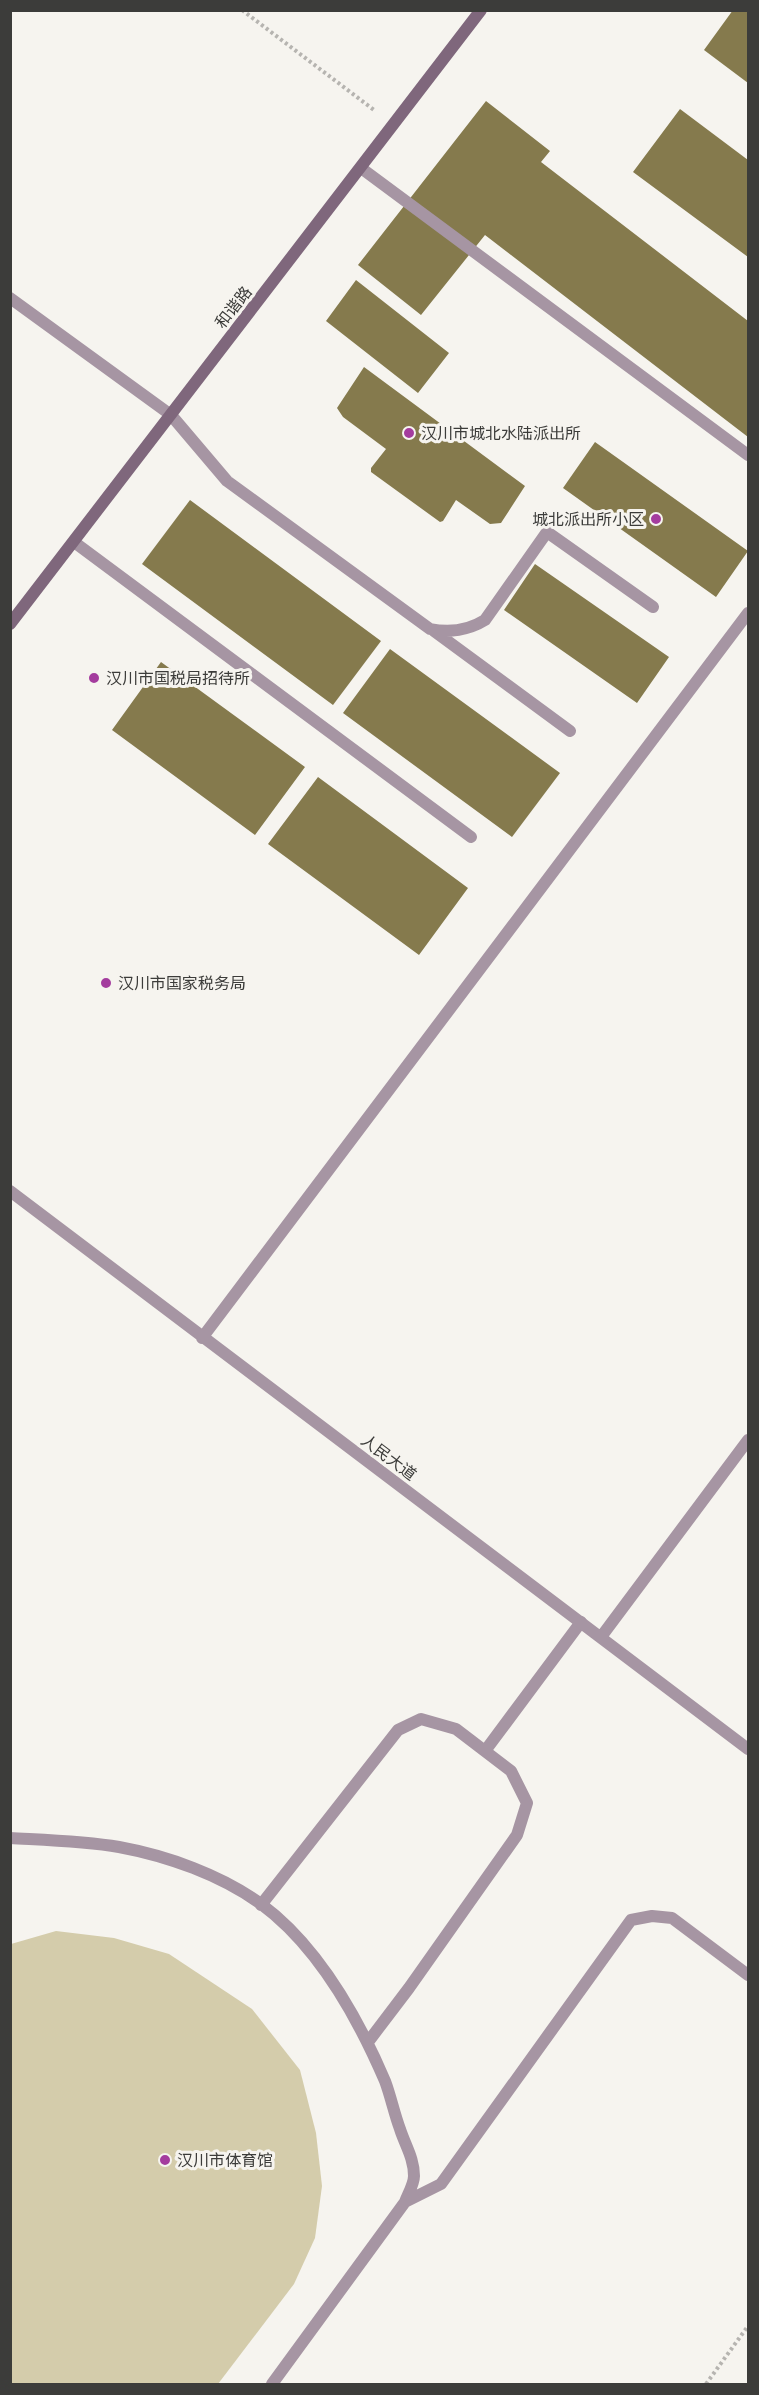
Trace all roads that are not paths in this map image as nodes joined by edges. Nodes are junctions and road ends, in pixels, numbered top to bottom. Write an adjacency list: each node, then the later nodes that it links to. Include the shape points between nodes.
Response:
1 (481, 10): 2 (main road, 和谐路)
2 (361, 168): 4 (main road, 和谐路); 5 (street)
3 (10, 298): 4 (street)
4 (171, 415): 6 (main road, 和谐路); 10 (street, via 227,481)
5 (748, 455)
6 (74, 542): 9 (main road, 和谐路); 12 (street)
7 (653, 608): 10 (street, via 547,532 485,620 457,630)
8 (748, 613): 14 (street)
9 (10, 624)
10 (430, 629): 11 (street)
11 (570, 731)
12 (471, 837)
13 (10, 1191): 14 (street, 人民大道)
14 (202, 1338): 16 (street, 人民大道)
15 (748, 1440): 17 (street)
16 (581, 1622): 17 (street, 人民大道); 19 (street)
17 (602, 1637): 18 (street, 人民大道)
18 (748, 1749)
19 (485, 1751): 21 (street, via 456,1729 421,1719 398,1730); 23 (street, via 511,1771 527,1803 517,1835)
20 (10, 1838): 21 (street, via 118,1847 150,1854 194,1869)
21 (261, 1905): 23 (street, via 291,1931 320,1966)
22 (748, 1975): 24 (street, via 672,1918 631,1920 441,2184)
23 (368, 2042): 24 (street, via 412,2157 414,2178)
24 (405, 2202): 25 (street)
25 (272, 2385)

